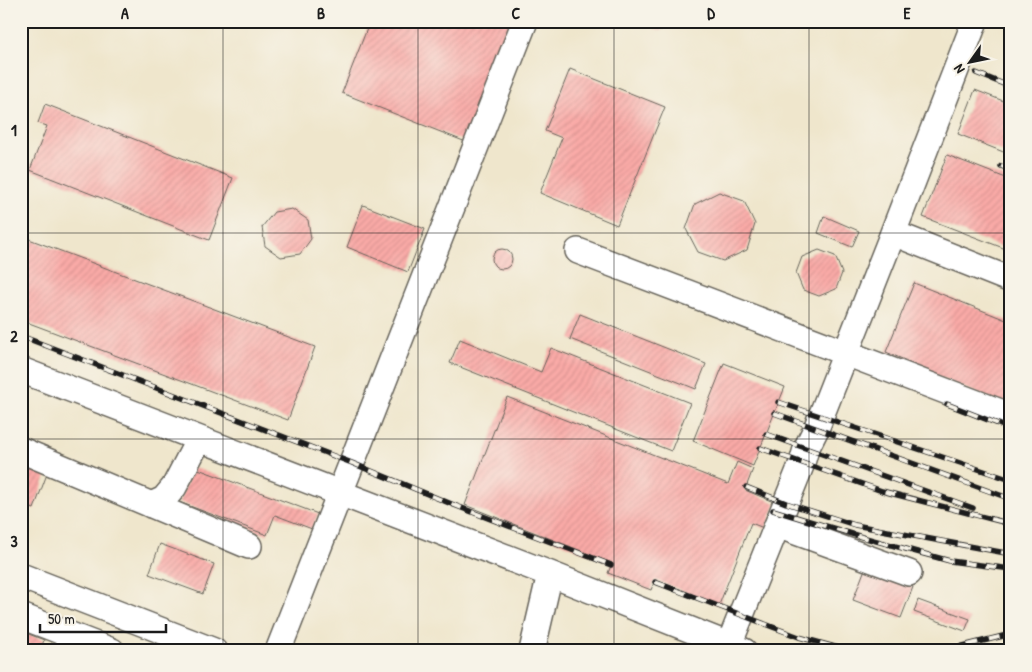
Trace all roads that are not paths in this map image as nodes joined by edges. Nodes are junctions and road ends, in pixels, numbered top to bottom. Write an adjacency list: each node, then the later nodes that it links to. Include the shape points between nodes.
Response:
1 (525, 21): 11 (street)
2 (974, 21): 3 (street)
3 (893, 233): 5 (street); 6 (street)
4 (578, 251): 6 (street)
5 (1011, 280)
6 (846, 352): 8 (street); 13 (street)
7 (22, 373): 9 (street)
8 (1011, 416)
9 (199, 439): 11 (street); 12 (street, via 174,487 164,499)
10 (21, 450): 12 (street)
11 (340, 493): 16 (street); 22 (street)
12 (151, 506): 14 (street)
13 (777, 525): 15 (street); 19 (street)
14 (249, 546)
15 (909, 573)
16 (550, 574): 19 (street); 23 (street)
17 (21, 576): 21 (street)
18 (21, 616): 20 (street)
19 (737, 648)
20 (112, 651)
21 (214, 651)
22 (278, 651)
23 (532, 651)

